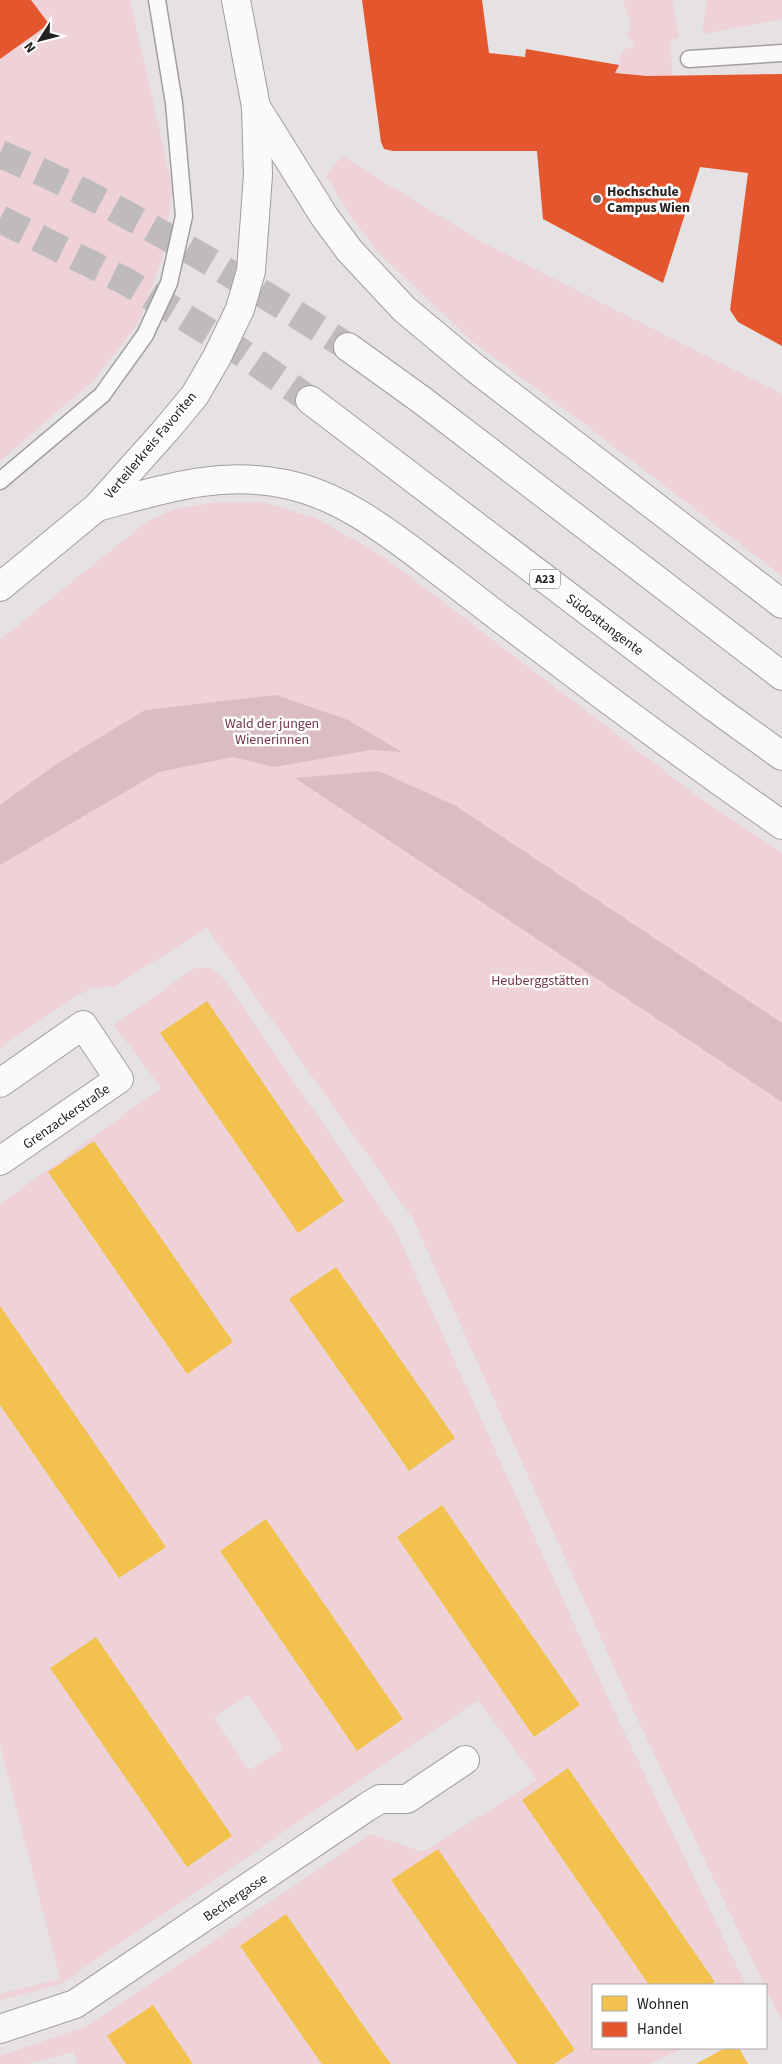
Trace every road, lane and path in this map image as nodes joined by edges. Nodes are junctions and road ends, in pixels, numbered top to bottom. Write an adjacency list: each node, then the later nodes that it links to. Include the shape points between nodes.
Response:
1 (157, 0): 8 (lane, via 174,103 184,216 169,283 145,335 102,395)
2 (236, 0): 5 (main road, Verteilerkreis Favoriten)
3 (782, 53): 4 (lane)
4 (689, 59)
5 (256, 108): 9 (main road, Verteilerkreis Favoriten, via 258,175 255,233 251,271 240,309 194,395); 11 (main road, via 349,250 404,309 507,393)
6 (348, 347): 12 (main road)
7 (310, 400): 13 (main road, Südosttangente / A23)
8 (0, 481)
9 (97, 507): 10 (main road, Verteilerkreis Favoriten); 14 (main road, via 188,483 217,479 261,480 318,494 403,543 658,738)
10 (0, 587)
11 (782, 604)
12 (782, 676)
13 (782, 756)
14 (782, 825)
15 (0, 1083): 16 (main road, Grenzackerstraße, via 82,1025 119,1079)
16 (0, 1161)
17 (465, 1760): 18 (main road, Bechergasse, via 408,1800 380,1799 367,1807 75,2004)
18 (0, 2029)

